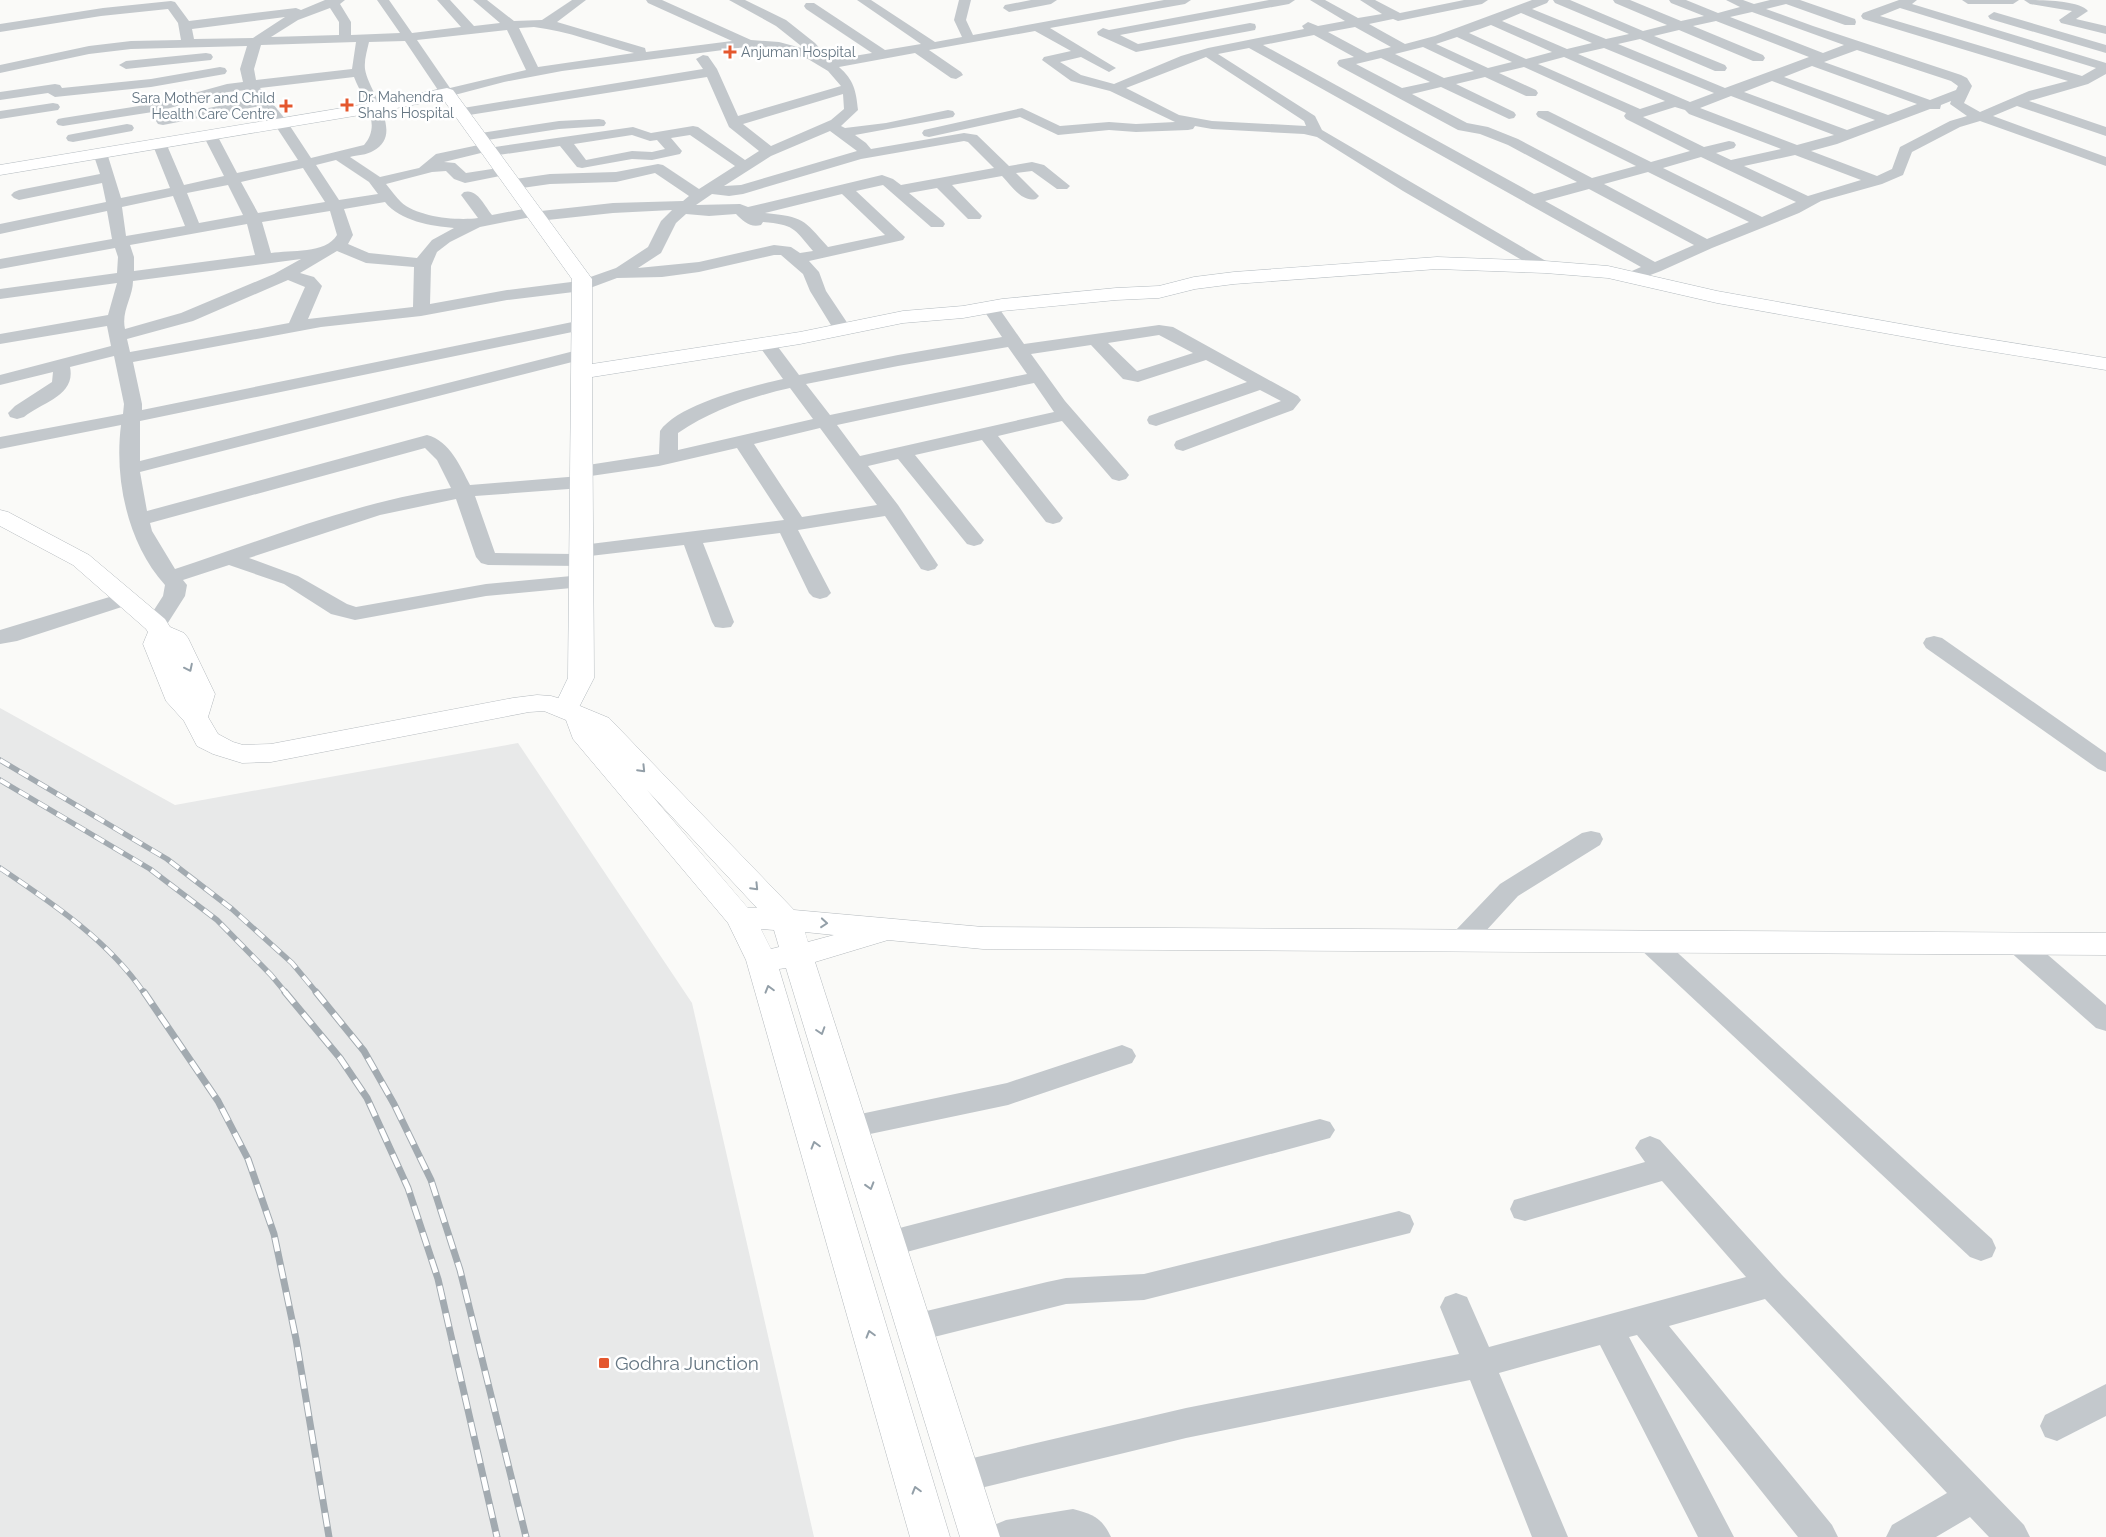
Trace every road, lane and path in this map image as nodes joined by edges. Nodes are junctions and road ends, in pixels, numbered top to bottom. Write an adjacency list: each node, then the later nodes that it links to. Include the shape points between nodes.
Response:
1 (125, 0): 30 (street)
2 (334, 0): 36 (street); 72 (street, via 345,22)
3 (383, 0): 69 (street)
4 (443, 0): 60 (street)
5 (479, 0): 52 (street)
6 (580, 0): 51 (street)
7 (652, 0): 77 (street)
8 (735, 0): 39 (street)
9 (863, 0): 82 (street)
10 (965, 0): 71 (street, via 958,18)
11 (1051, 0): 31 (street)
12 (1185, 0): 45 (street)
13 (1208, 0): 38 (street)
14 (1316, 0): 47 (street)
15 (1366, 0): 32 (street)
16 (1419, 0): 32 (street)
17 (1482, 0): 33 (street)
18 (1543, 0): 34 (street)
19 (1559, 0): 68 (street)
20 (1619, 0): 58 (street)
21 (1675, 0): 43 (street)
22 (1732, 0): 35 (street)
23 (1787, 0): 35 (street); 49 (street)
24 (1968, 0): 25 (street)
25 (2013, 0)
26 (2030, 0): 62 (street, via 2080,9 2082,11 2065,20)
27 (1905, 2): 41 (street); 63 (street)
28 (809, 5): 44 (street)
29 (1287, 6): 38 (street, via 1271,3)
30 (104, 7): 53 (street, via 171,5); 59 (street); 81 (street, via 111,30)
31 (1009, 8)
32 (1381, 8): 40 (street)
33 (1439, 8): 40 (street); 57 (street)
34 (1521, 9): 48 (street); 78 (street)
35 (1754, 9): 43 (street); 66 (street)
36 (310, 10): 53 (street); 74 (street)
37 (783, 11): 39 (street)
38 (1226, 12): 56 (street); 67 (street)
39 (765, 15): 54 (street)
40 (1396, 16): 47 (street); 64 (street)
41 (1867, 16): 49 (street); 79 (street)
42 (1994, 16): 50 (street)
43 (1718, 17): 58 (street); 97 (street)
44 (828, 18): 54 (street); 91 (street)
45 (1078, 19): 55 (street); 67 (street)
46 (1300, 21): 61 (street)
47 (1356, 22): 61 (street); 83 (street)
48 (1491, 22): 57 (street); 89 (street)
49 (1850, 22): 66 (street)
50 (2013, 22): 63 (street); 84 (street)
51 (546, 23): 52 (street); 90 (street)
52 (511, 25): 60 (street); 110 (street)
53 (184, 26): 76 (street)
54 (785, 26): 102 (street)
55 (1036, 26): 71 (street); 87 (street)
56 (1250, 26): 67 (street, via 1140,48 1131,47); 73 (street)
57 (1477, 26): 65 (street)
58 (1681, 26): 68 (street); 96 (street)
59 (0, 28)
60 (470, 29): 69 (street)
61 (1314, 30): 73 (street); 95 (street)
62 (2106, 30)
63 (1990, 32): 79 (street); 105 (street)
64 (1420, 33): 65 (street, via 1440,39); 83 (street); 112 (street)
65 (1458, 33): 100 (street)
66 (1819, 33): 80 (street)
67 (1107, 34)
68 (1642, 35): 78 (street); 104 (street)
69 (409, 37): 70 (street); 126 (street)
70 (363, 38): 72 (street); 109 (street)
71 (971, 38): 82 (street)
72 (345, 39): 74 (street)
73 (1270, 39): 75 (street)
74 (255, 42): 85 (street); 118 (street, via 247,68)
75 (1250, 43): 88 (street); 114 (street)
76 (188, 44): 81 (street); 85 (street)
77 (752, 44): 86 (street); 102 (street, via 798,50)
78 (1606, 44): 89 (street); 124 (street)
79 (1962, 44): 98 (street); 116 (street)
80 (1857, 45): 97 (street); 98 (street)
81 (122, 46): 94 (street)
82 (924, 46): 91 (street); 113 (street)
83 (1404, 49): 92 (street)
84 (2106, 49)
85 (215, 50): 101 (street); 108 (street)
86 (696, 50): 90 (street); 111 (street)
87 (1082, 53): 103 (street); 122 (street, via 1049,60 1076,78)
88 (1208, 53): 119 (street); 122 (street)
89 (1566, 53): 100 (street); 137 (street)
90 (654, 54): 110 (street)
91 (882, 54): 102 (street)
92 (1384, 54): 95 (street); 117 (street)
93 (1329, 55): 99 (street)
94 (59, 57): 106 (street); 130 (street)
95 (1366, 58): 99 (street)
96 (1758, 58)
97 (1815, 59): 115 (street); 120 (street)
98 (1906, 60): 107 (street)
99 (1344, 63): 127 (street)
100 (1524, 63): 112 (street); 142 (street)
101 (126, 65)
102 (827, 65): 121 (street)
103 (1109, 68)
104 (1720, 68)
105 (2106, 68): 116 (street)
106 (0, 69)
107 (1933, 70): 120 (street); 125 (street, via 1962,81)
108 (220, 72): 123 (street); 130 (street)
109 (358, 72): 118 (street); 138 (street)
110 (534, 72): 126 (street)
111 (711, 72): 131 (street); 150 (street)
112 (1487, 72): 117 (street); 128 (street)
113 (956, 75)
114 (1307, 75): 119 (street); 202 (street)
115 (1770, 76): 124 (street); 148 (street)
116 (2083, 81): 133 (street)
117 (1442, 83): 127 (street); 144 (street)
118 (250, 85): 123 (street); 132 (street)
119 (1260, 86): 157 (street, via 1310,119)
120 (1882, 87): 136 (street)
121 (849, 88): 150 (street); 155 (street, via 851,110)
122 (1115, 88): 153 (street, via 1166,114)
123 (224, 89): 135 (street)
124 (1728, 92): 137 (street); 161 (street)
125 (1962, 92): 136 (street); 147 (street, via 1957,104)
126 (447, 93): 138 (street); 139 (street)
127 (1400, 93): 192 (street, via 1463,127 1491,132)
128 (1531, 93)
129 (0, 96): 130 (street)
130 (54, 96): 143 (street); 149 (street)
131 (555, 96): 134 (street, via 560,106); 139 (street)
132 (263, 101): 145 (street); 152 (street)
133 (2016, 101): 147 (street); 154 (street)
134 (604, 102)
135 (176, 103): 145 (street); 149 (street)
136 (1930, 104): 147 (street); 148 (street)
137 (1688, 106): 142 (street, via 1676,103); 170 (street)
138 (375, 107): 152 (street); 175 (street, via 376,143 361,151)
139 (463, 112): 169 (street)
140 (1025, 112): 151 (street, via 1008,104); 153 (street, via 1055,130); 159 (street)
141 (1543, 114): 182 (street)
142 (1637, 114): 172 (street, via 1632,118)
143 (0, 115)
144 (1509, 115)
145 (185, 117): 163 (street)
146 (2106, 117): 154 (street)
147 (1976, 118): 166 (street); 189 (street, via 1943,129 1905,150 1898,172)
148 (1888, 120): 161 (street)
149 (63, 122): 163 (street, via 71,129)
150 (733, 122): 171 (street)
151 (912, 122): 155 (street); 159 (street)
152 (281, 123): 160 (street); 178 (street)
153 (1212, 125): 157 (street)
154 (2086, 125): 158 (street); 166 (street)
155 (837, 129): 171 (street); 174 (street, via 866,150)
156 (632, 131): 162 (street, via 650,137); 164 (street); 169 (street, via 617,122 564,124)
157 (1316, 132): 225 (street)
158 (2106, 132)
159 (929, 133): 165 (street)
160 (210, 135): 167 (street); 188 (street)
161 (1846, 135): 170 (street)
162 (661, 136): 164 (street, via 675,151 584,164); 180 (street, via 696,131)
163 (73, 138): 176 (street)
164 (564, 141): 169 (street)
165 (942, 141): 174 (street); 184 (street, via 972,138)
166 (2047, 141): 177 (street)
167 (159, 143): 173 (street); 195 (street)
168 (1729, 145): 172 (street)
169 (487, 146): 181 (street, via 441,157); 186 (street)
170 (1797, 150): 179 (street); 189 (street)
171 (769, 151): 180 (street)
172 (1702, 152): 179 (street); 182 (street)
173 (100, 153): 176 (street); 185 (street)
174 (863, 155): 201 (street)
175 (339, 156): 178 (street); 190 (street)
176 (77, 157): 183 (street)
177 (2106, 162)
178 (307, 164): 188 (street); 205 (street)
179 (1728, 165): 203 (street)
180 (745, 166): 201 (street)
181 (428, 168): 186 (street, via 450,166 465,178); 190 (street)
182 (1647, 168): 192 (street); 212 (street)
183 (0, 170)
184 (1006, 171): 191 (street); 193 (street, via 1036,166); 199 (street)
185 (108, 177): 197 (street); 204 (street)
186 (510, 177): 187 (street); 207 (street)
187 (612, 178): 201 (street, via 658,168); 206 (street)
188 (234, 179): 195 (street); 210 (street)
189 (1877, 181): 203 (street)
190 (376, 182): 200 (street)
191 (941, 182): 196 (street); 209 (street)
192 (1592, 183): 202 (street); 218 (street)
193 (1062, 186)
194 (844, 188): 196 (street, via 882,180); 208 (street); 220 (street, via 896,236)
195 (180, 190): 204 (street); 216 (street)
196 (898, 190): 213 (street)
197 (20, 195)
198 (469, 195): 211 (street)
199 (1031, 196)
200 (389, 197): 205 (street); 211 (street, via 411,214 440,222)
201 (694, 200): 206 (street); 208 (street, via 710,210 736,209); 229 (street, via 669,221 655,250)
202 (1531, 200): 226 (street)
203 (1808, 202): 212 (street)
204 (114, 204): 214 (street); 217 (street)
205 (334, 205): 210 (street); 219 (street, via 345,235)
206 (641, 206): 207 (street)
207 (536, 214): 211 (street); 232 (street, via 582,279)
208 (746, 214): 215 (street); 220 (street, via 790,220 800,226)
209 (974, 216)
210 (253, 219): 216 (street); 221 (street)
211 (483, 222): 223 (street, via 440,243 429,252)
212 (1760, 222): 218 (street)
213 (937, 224)
214 (1, 227)
215 (763, 229)
216 (189, 230): 217 (street); 227 (street)
217 (120, 242): 224 (street); 230 (street, via 126,257)
218 (1706, 245): 226 (street)
219 (330, 249): 221 (street); 223 (street, via 366,258); 228 (street)
220 (824, 253): 222 (street)
221 (264, 258): 227 (street)
222 (797, 259): 229 (street, via 785,250 774,250 699,267); 239 (street, via 811,272 818,291)
223 (424, 263): 235 (street)
224 (0, 264)
225 (1545, 267): 231 (street, via 1608,272); 234 (street, via 1437,263 1261,276 1212,280 1159,292)
226 (1655, 268): 231 (street)
227 (187, 269): 230 (street)
228 (286, 274): 237 (street, via 187,317); 238 (street, via 308,281 314,288)
229 (614, 274): 232 (street)
230 (124, 278): 233 (street); 243 (street, via 125,285 118,304)
231 (1631, 278): 249 (street, via 1717,297)
232 (582, 286): 235 (street); 236 (street)
233 (0, 294)
234 (990, 308): 239 (street, via 903,317); 245 (street)
235 (422, 311): 238 (street)
236 (582, 325): 247 (street); 256 (street)
237 (153, 326): 240 (street); 243 (street)
238 (296, 326): 240 (street)
239 (843, 330): 244 (street)
240 (258, 333): 243 (street)
241 (0, 338): 243 (street)
242 (1095, 339): 245 (street); 246 (street, via 1167,330); 246 (street, via 1133,377)
243 (119, 341): 248 (street); 256 (street, via 133,404)
244 (766, 343): 247 (street); 252 (street)
245 (1016, 345): 250 (street); 252 (street, via 935,353)
246 (1208, 353): 253 (street)
247 (582, 363): 266 (street, via 456,385); 268 (street)
248 (60, 364): 251 (street); 254 (street, via 60,385)
249 (2106, 364)
250 (1038, 378): 255 (street); 258 (street)
251 (0, 380)
252 (794, 382): 258 (street); 264 (street, via 726,400 674,427 668,434)
253 (1263, 383): 257 (street); 262 (street, via 1292,400 1291,403)
254 (16, 413)
255 (1066, 415): 259 (street); 267 (street)
256 (131, 418): 261 (street); 266 (street)
257 (1156, 420)
258 (824, 422): 260 (street); 265 (street)
259 (986, 433): 263 (street); 272 (street)
260 (742, 440): 264 (street); 274 (street)
261 (0, 443)
262 (1183, 445)
263 (903, 452): 265 (street); 276 (street)
264 (668, 457): 268 (street)
265 (855, 463): 270 (street)
266 (130, 469): 273 (street)
267 (1120, 474)
268 (582, 477): 269 (street); 277 (street)
269 (464, 491): 273 (street, via 435,444 427,441); 277 (street, via 488,559); 278 (street, via 352,517)
270 (891, 509): 274 (street); 279 (street)
271 (0, 517): 283 (street, via 81,560)
272 (1053, 518)
273 (138, 520): 280 (street)
274 (791, 525): 275 (street); 282 (street)
275 (691, 538): 277 (street); 284 (street)
276 (974, 540)
277 (582, 556): 281 (street)
278 (230, 558): 280 (street); 281 (street, via 291,580 339,609 355,614 486,590)
279 (928, 565)
280 (170, 578): 285 (street, via 176,586 174,596)
281 (582, 581): 288 (street, via 581,678)
282 (820, 593)
283 (126, 598): 285 (street); 286 (street)
284 (723, 622)
285 (158, 628): 288 (street, via 156,644 179,701 195,716 207,740 242,754 271,753 513,706 543,703)
286 (0, 637)
287 (1934, 643): 289 (street)
288 (572, 713): 291 (street, via 583,733); 292 (street, one-way to 292, via 600,724)
289 (2106, 764)
290 (1591, 839): 294 (street, via 1509,890)
291 (740, 918): 292 (street); 299 (street)
292 (786, 920): 293 (street, one-way to 293); 298 (street)
293 (892, 929): 294 (street, via 984,938); 298 (street)
294 (1463, 939): 295 (street)
295 (1648, 941): 296 (street); 307 (street)
296 (2017, 943): 297 (street); 300 (street)
297 (2106, 944)
298 (798, 956): 299 (street); 302 (street, one-way to 302)
299 (761, 960): 318 (street, one-way to 299)
300 (2106, 1021)
301 (1122, 1056): 302 (street, via 1008,1094)
302 (851, 1127): 306 (street, one-way to 306)
303 (1320, 1130): 306 (street)
304 (1525, 1209): 308 (street, via 1659,1158)
305 (1399, 1224): 311 (street, via 1175,1281 1144,1287 1056,1293)
306 (888, 1244): 311 (street)
307 (1981, 1248)
308 (1771, 1284): 310 (street); 317 (street)
309 (1456, 1307): 313 (street)
310 (1644, 1319): 312 (street); 324 (street)
311 (914, 1328): 316 (street)
312 (1608, 1329): 313 (street); 323 (street)
313 (1480, 1364): 316 (street, via 1186,1423); 322 (street)
314 (2106, 1399): 315 (street)
315 (2057, 1426)
316 (960, 1477): 319 (street)
317 (1973, 1496): 325 (street); 326 (street)
318 (930, 1537)
319 (980, 1537)
320 (1006, 1537): 321 (street, via 1072,1525 1083,1528)
321 (1093, 1537)
322 (1550, 1537)
323 (1716, 1537)
324 (1820, 1537)
325 (1904, 1537)
326 (2012, 1537)

